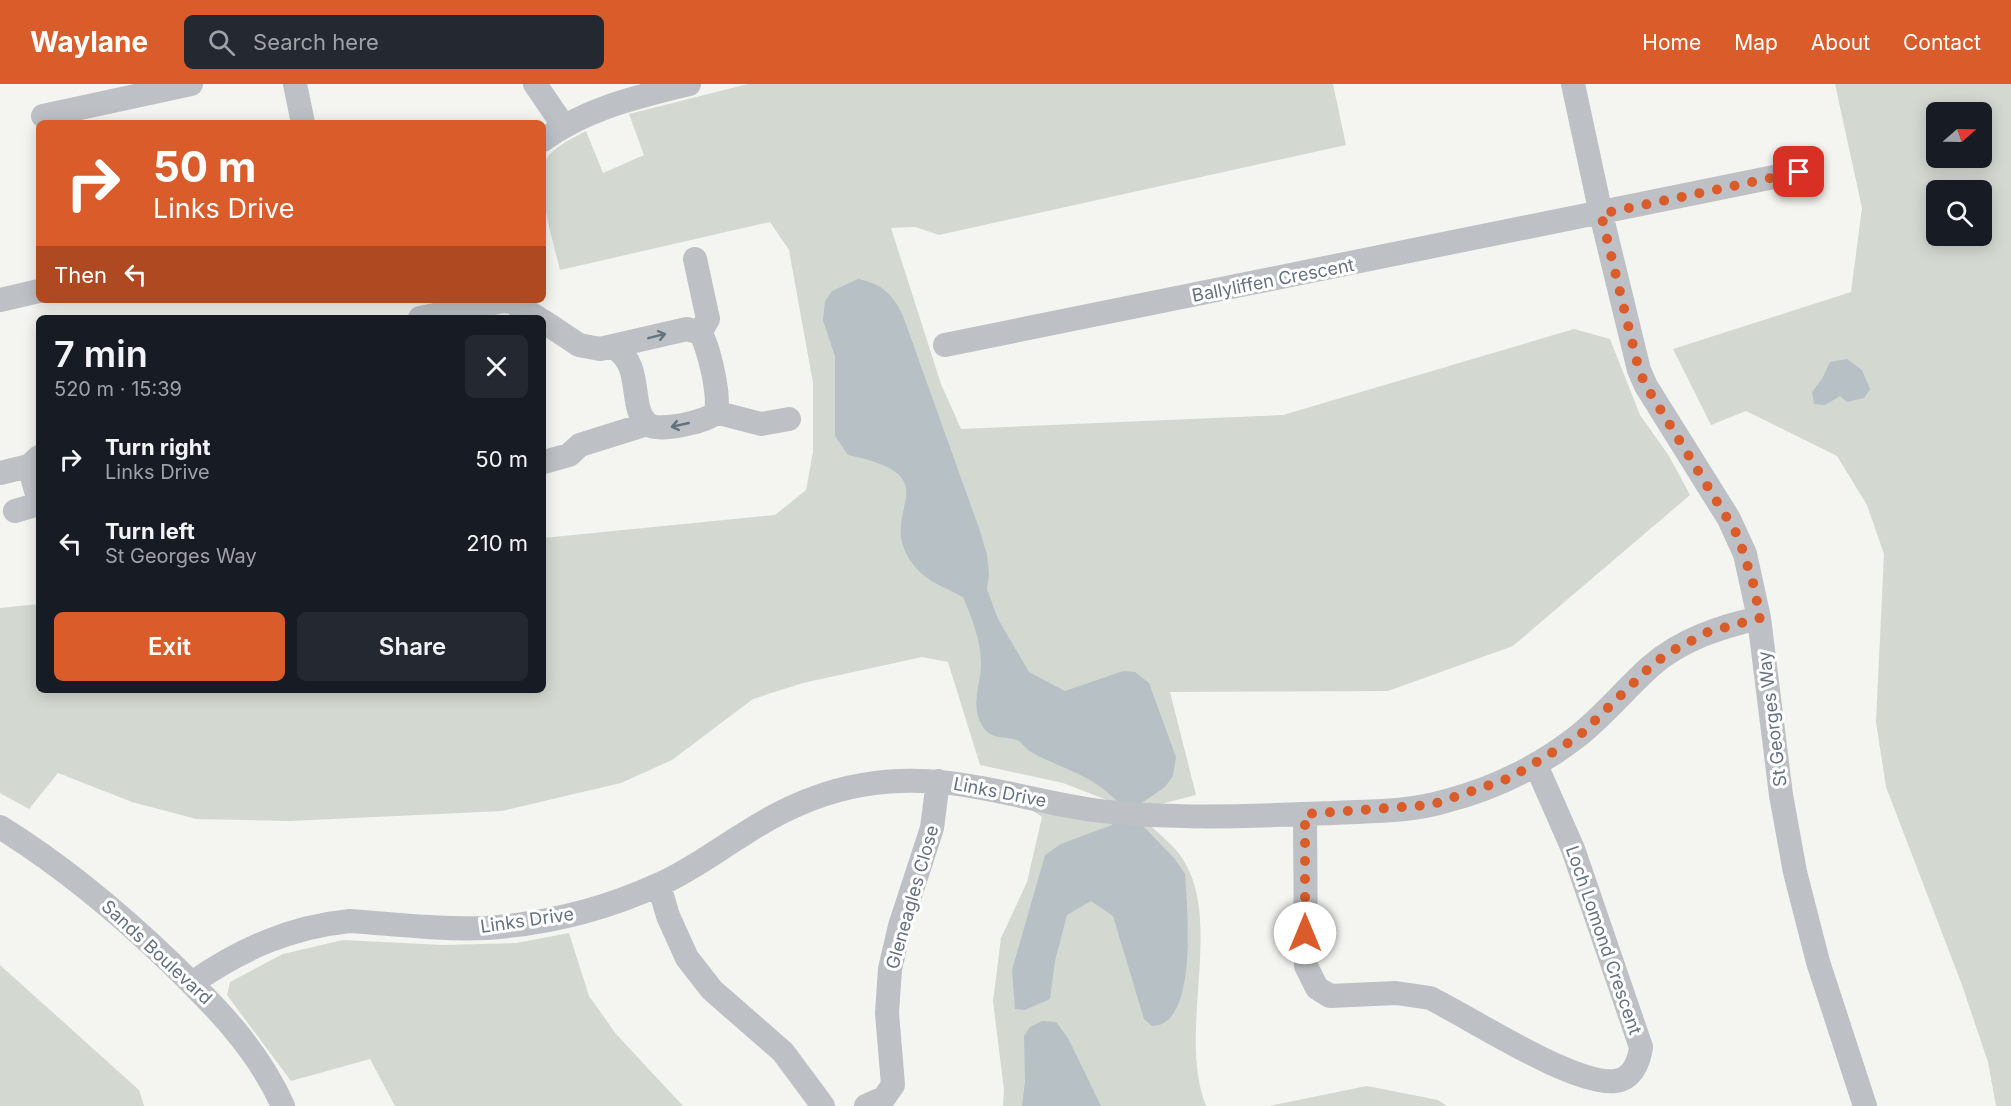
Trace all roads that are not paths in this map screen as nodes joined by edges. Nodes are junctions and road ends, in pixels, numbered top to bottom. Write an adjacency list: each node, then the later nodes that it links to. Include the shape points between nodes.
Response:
1 (191, 84): 6 (street)
2 (295, 84): 7 (street)
3 (535, 84): 8 (street)
4 (689, 84): 8 (street, via 613,104)
5 (1576, 95): 11 (street, St Georges Way)
6 (43, 116)
7 (302, 120)
8 (563, 125): 9 (street)
9 (546, 138)
10 (1799, 172): 11 (street, Ballyliffen Crescent)
11 (1601, 214): 21 (street, Ballyliffen Crescent); 32 (street, St Georges Way, via 1639,370 1738,536)
12 (695, 259): 20 (street, via 708,319)
13 (36, 292): 14 (street)
14 (0, 300)
15 (493, 303): 17 (street)
16 (514, 303): 18 (street)
17 (435, 315)
18 (533, 315)
19 (546, 323): 22 (street, via 579,345 600,350)
20 (700, 333): 22 (street, one-way to 20, via 687,329); 23 (street, via 716,390)
21 (945, 345)
22 (615, 348): 25 (street, via 629,361 639,408)
23 (716, 412): 24 (street, via 761,424); 25 (street, one-way to 25, via 664,429)
24 (789, 418)
25 (647, 424): 27 (street, via 580,445 569,455)
26 (34, 461): 28 (street); 29 (street)
27 (546, 461)
28 (0, 473)
29 (36, 477)
30 (36, 503): 31 (street)
31 (15, 511)
32 (1760, 618): 33 (street, Links Drive, via 1708,632 1672,651 1653,664 1578,737); 42 (street, St Georges Way, via 1781,795 1795,872 1818,962)
33 (1536, 765): 35 (street, Links Drive, via 1438,803); 35 (street, Loch Lomond Crescent, via 1573,849 1641,1047 1634,1070 1616,1081 1596,1079 1558,1065 1430,998 1407,993 1322,993 1306,966)
34 (938, 782): 35 (street, Links Drive, via 983,786 1096,810); 37 (street, Links Drive, via 863,784 823,796 782,812); 41 (street, Gleneagles Close, via 932,828 890,969 887,1013 893,1085 884,1098)
35 (1305, 814)
36 (0, 827): 38 (street, Sands Boulevard, via 100,898)
37 (659, 885): 38 (street, Links Drive, via 584,912 518,924 455,928 350,921 321,925 258,943); 40 (street, via 678,941 693,966 725,1002 783,1052)
38 (192, 983): 39 (street, Sands Boulevard, via 251,1049)
39 (283, 1106)
40 (823, 1106)
41 (866, 1106)
42 (1865, 1106)

